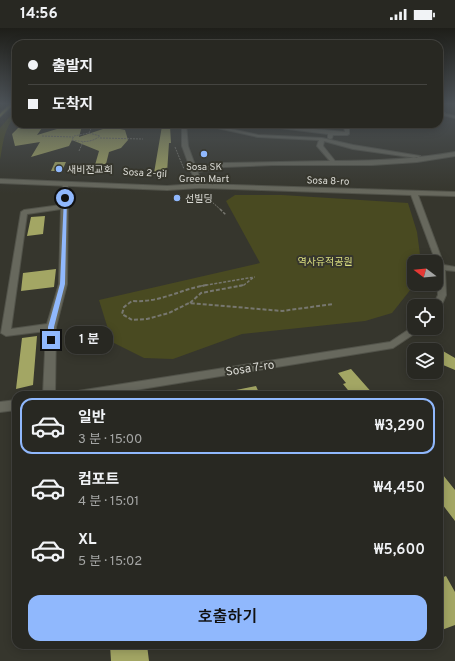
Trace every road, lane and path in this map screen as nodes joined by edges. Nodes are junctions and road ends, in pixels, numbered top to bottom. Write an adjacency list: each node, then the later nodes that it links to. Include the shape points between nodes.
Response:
1 (331, 133): 12 (street, via 330,139)
2 (84, 134): 9 (path)
3 (93, 134): 10 (path)
4 (184, 134): 19 (street, via 185,146)
5 (246, 134): 8 (street)
6 (261, 134): 8 (street)
7 (42, 136): 9 (path)
8 (258, 136): 12 (street)
9 (73, 137): 13 (path, via 72,140)
10 (100, 138): 11 (path); 13 (path)
11 (143, 139)
12 (322, 139): 17 (street); 18 (street, via 320,146)
13 (83, 142): 15 (path)
14 (175, 147): 23 (path, via 186,172)
15 (79, 151)
16 (455, 154): 17 (street)
17 (433, 158): 18 (street, via 372,163)
18 (333, 162): 19 (street, via 224,166)
19 (193, 171): 24 (street)
20 (0, 177): 23 (street, Sosa 2-gil, via 168,182)
21 (0, 181): 22 (street, Sosa 2-gil)
22 (65, 184): 23 (street, Sosa 2-gil, via 167,188); 28 (street)
23 (180, 186): 24 (street, Sosa 8-ro)
24 (200, 186): 25 (street, Sosa 8-ro)
25 (414, 193): 26 (street, Sosa 8-ro); 30 (street)
26 (455, 194)
27 (208, 195): 29 (path)
28 (65, 207): 35 (street, via 63,284); 35 (street, via 24,212 6,333)
29 (226, 215)
30 (437, 255)
31 (443, 267): 32 (street)
32 (455, 270)
33 (189, 303): 33 (path, via 201,293 244,285 255,277 195,287 147,302 132,301 124,307 122,314 132,320 150,318 178,310); 34 (path, via 282,311)
34 (333, 304)
35 (51, 327): 37 (street)
36 (408, 335): 38 (street, Sosa 7-ro, via 393,345)
37 (50, 391)
38 (103, 391)
39 (12, 406): 40 (street)
40 (0, 407)

